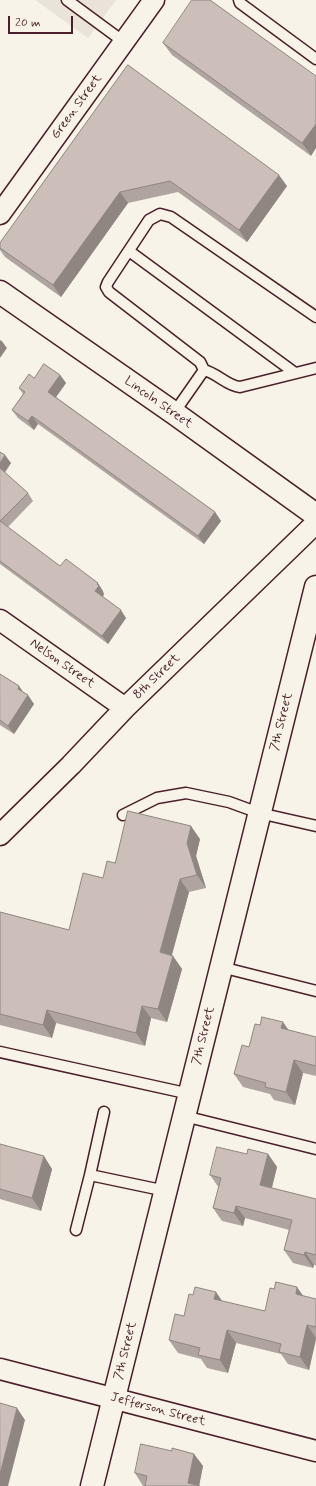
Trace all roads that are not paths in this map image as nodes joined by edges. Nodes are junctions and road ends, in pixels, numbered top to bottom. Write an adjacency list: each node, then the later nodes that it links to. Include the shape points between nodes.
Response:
1 (67, 0): 4 (lane)
2 (154, 0): 4 (street, Green Street)
3 (239, 0): 5 (lane)
4 (124, 42): 6 (street, Green Street)
5 (316, 59)
6 (0, 214)
7 (129, 251): 9 (lane, via 149,220 160,214 171,217); 11 (lane, via 108,282 106,287 109,292 200,362); 12 (lane)
8 (0, 292): 13 (street, Lincoln Street)
9 (316, 317)
10 (316, 368): 12 (lane)
11 (204, 370): 12 (lane, via 212,372 235,387); 13 (lane)
12 (295, 373)
13 (174, 413): 14 (street, Lincoln Street)
14 (316, 515)
15 (316, 523): 18 (street, 8th Street)
16 (316, 587): 19 (street, 7th Street)
17 (0, 620): 18 (street, Nelson Street)
18 (124, 708): 22 (street, 8th Street)
19 (260, 813): 20 (lane, via 229,802 186,793 157,798); 21 (lane); 23 (street, 7th Street)
20 (123, 815)
21 (316, 824)
22 (0, 835)
23 (221, 967): 24 (lane); 26 (street, 7th Street)
24 (316, 991)
25 (0, 1052): 26 (lane)
26 (190, 1094): 28 (street, 7th Street)
27 (104, 1112): 30 (lane)
28 (184, 1116): 29 (lane); 31 (street, 7th Street)
29 (316, 1149)
30 (90, 1175): 31 (lane); 32 (lane)
31 (166, 1191): 34 (street, 7th Street)
32 (76, 1230)
33 (0, 1369): 34 (street, Jefferson Street)
34 (114, 1398): 35 (street, Jefferson Street); 36 (street, 7th Street)
35 (316, 1451)
36 (92, 1486)

